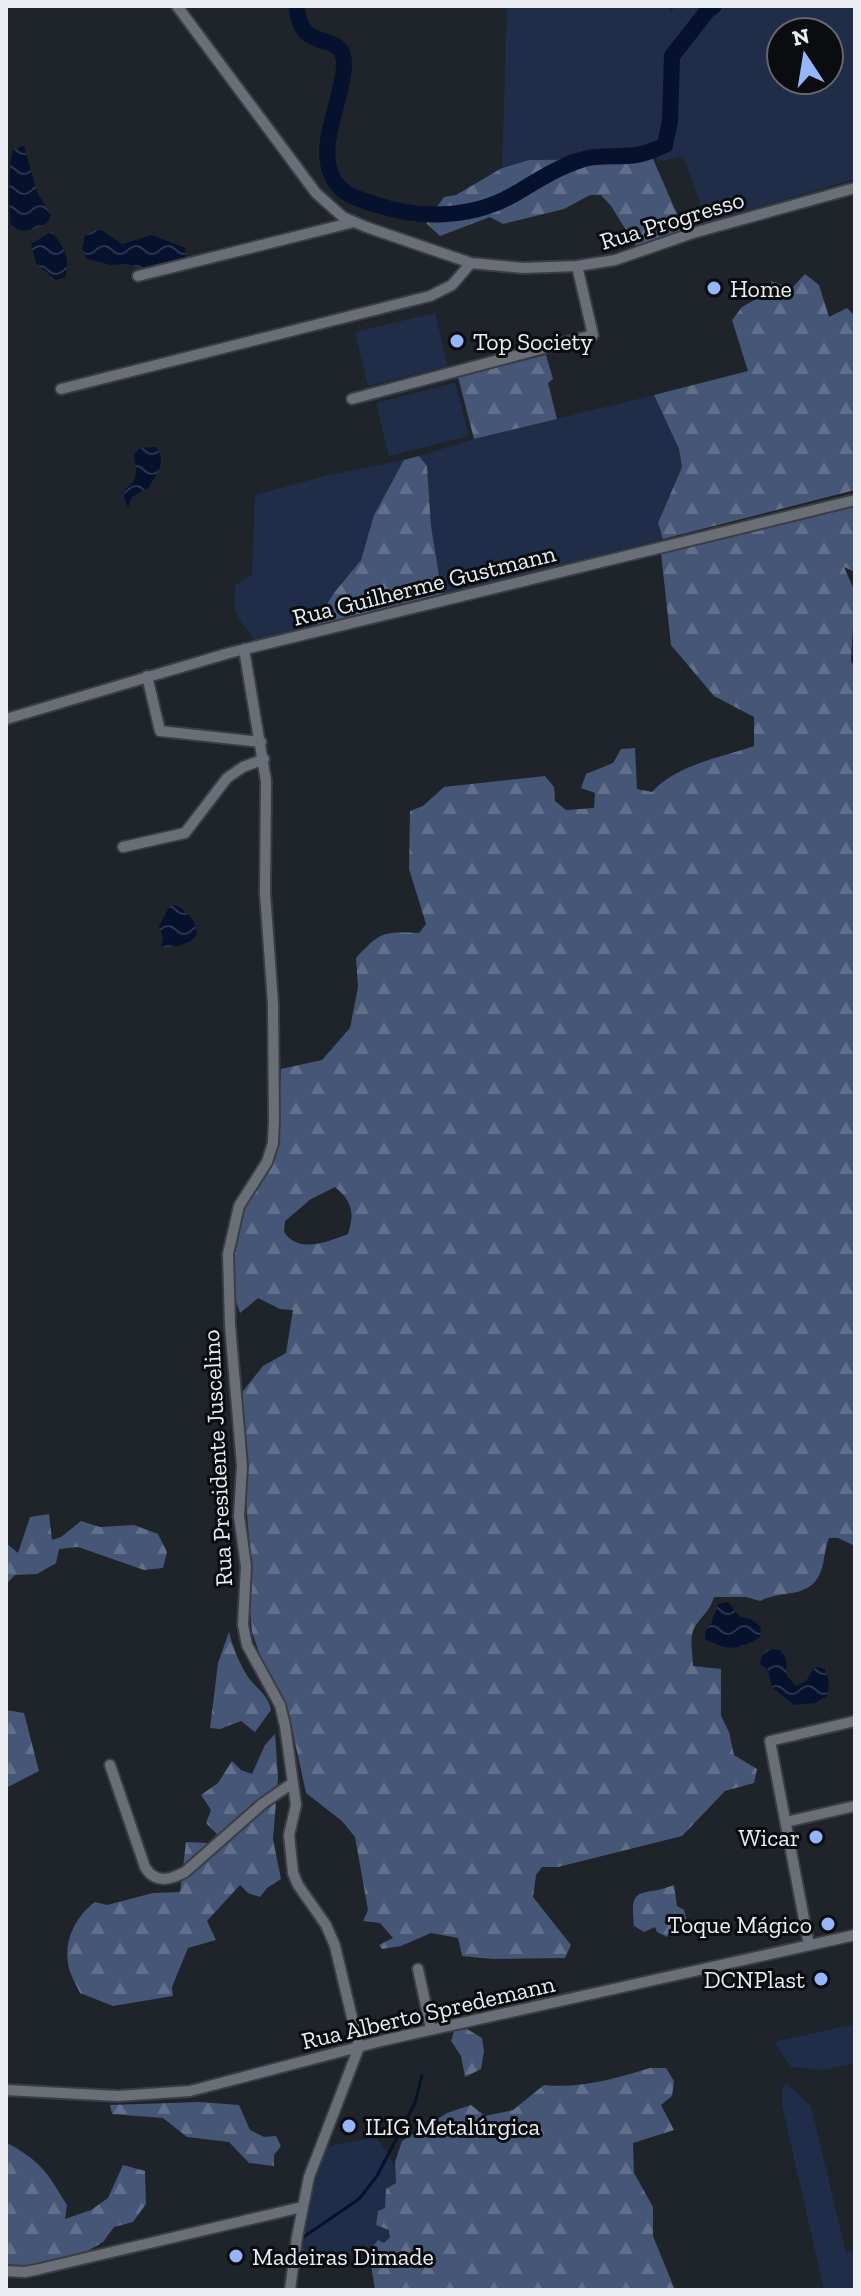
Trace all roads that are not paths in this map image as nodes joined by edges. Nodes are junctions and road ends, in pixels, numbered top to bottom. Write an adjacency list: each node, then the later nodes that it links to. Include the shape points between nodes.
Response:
1 (177, 6): 3 (street, Rua Progresso, via 316,193)
2 (855, 188): 5 (street, Rua Progresso, via 634,255)
3 (354, 222): 4 (street, Rua Progresso); 6 (street)
4 (471, 263): 5 (street, Rua Progresso); 7 (street, via 452,285 430,296)
5 (577, 266): 8 (street, via 593,335)
6 (138, 276)
7 (61, 389)
8 (352, 399)
9 (855, 500): 10 (street, Rua Guilherme Gustmann)
10 (244, 649): 11 (street, Rua Guilherme Gustmann); 13 (street, Rua Presidente Juscelino)
11 (147, 676): 12 (street, Rua Guilherme Gustmann); 13 (street, via 160,731)
12 (6, 719)
13 (261, 742): 14 (street, Rua Presidente Juscelino)
14 (264, 759): 15 (street, via 227,778 185,833); 18 (street, Rua Presidente Juscelino, via 273,1143 239,1206 228,1254 228,1284 242,1466 243,1625 247,1645 280,1705)
15 (123, 847)
16 (855, 1721): 20 (street, via 770,1741)
17 (110, 1765): 18 (street, via 145,1867 156,1879 185,1872)
18 (291, 1784): 25 (street, Rua Presidente Juscelino, via 296,1805 289,1835 293,1873 335,1946)
19 (855, 1806): 20 (street)
20 (786, 1822): 22 (street)
21 (855, 1935): 22 (street, Rua Alberto Spredemann)
22 (809, 1945): 24 (street, Rua Alberto Spredemann)
23 (418, 1969): 24 (street)
24 (431, 2029): 25 (street, Rua Alberto Spredemann)
25 (359, 2047): 26 (street, Rua Alberto Spredemann, via 166,2094); 27 (street, via 316,2153)
26 (6, 2090)
27 (302, 2207): 28 (street, via 40,2269); 29 (street)
28 (6, 2271)
29 (290, 2290)

